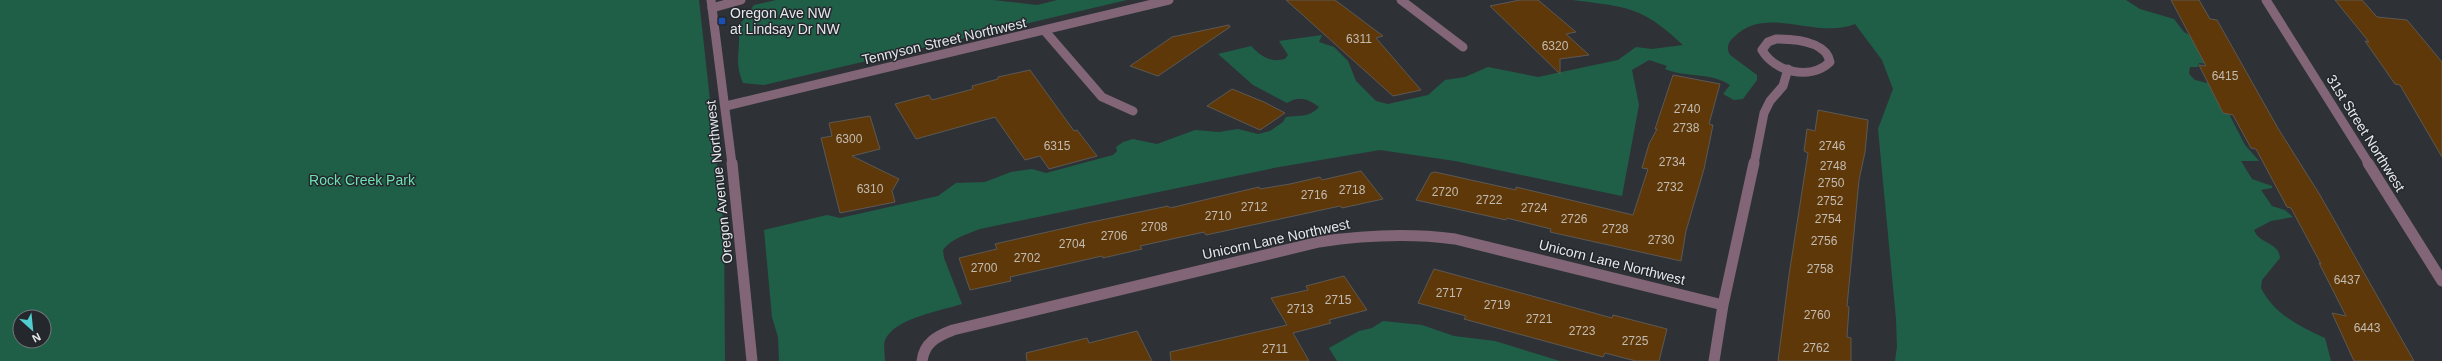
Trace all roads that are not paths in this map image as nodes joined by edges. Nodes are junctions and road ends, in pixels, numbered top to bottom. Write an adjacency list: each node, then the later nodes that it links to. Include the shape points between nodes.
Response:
1 (740, 0): 5 (street)
2 (1169, 0): 6 (street, Tennyson Street Northwest)
3 (1401, 0): 7 (street)
4 (2266, 0): 11 (street, 31st Street Northwest)
5 (712, 4): 9 (street, Oregon Avenue Northwest)
6 (1044, 30): 9 (street, Tennyson Street Northwest); 10 (street, via 1102,97)
7 (1463, 47)
8 (1788, 69): 8 (street, via 1820,70 1827,67 1829,57 1818,46 1797,40 1776,39 1763,45 1762,50 1769,61); 12 (street, via 1783,86 1764,113)
9 (726, 106): 13 (street, Oregon Avenue Northwest)
10 (1133, 111)
11 (2442, 281)
12 (1723, 305): 14 (street, Unicorn Lane Northwest, via 1462,240 1420,235 1369,235 1319,242 953,330 932,340 925,348); 15 (street)
13 (752, 361)
14 (922, 361)
15 (1714, 361)

